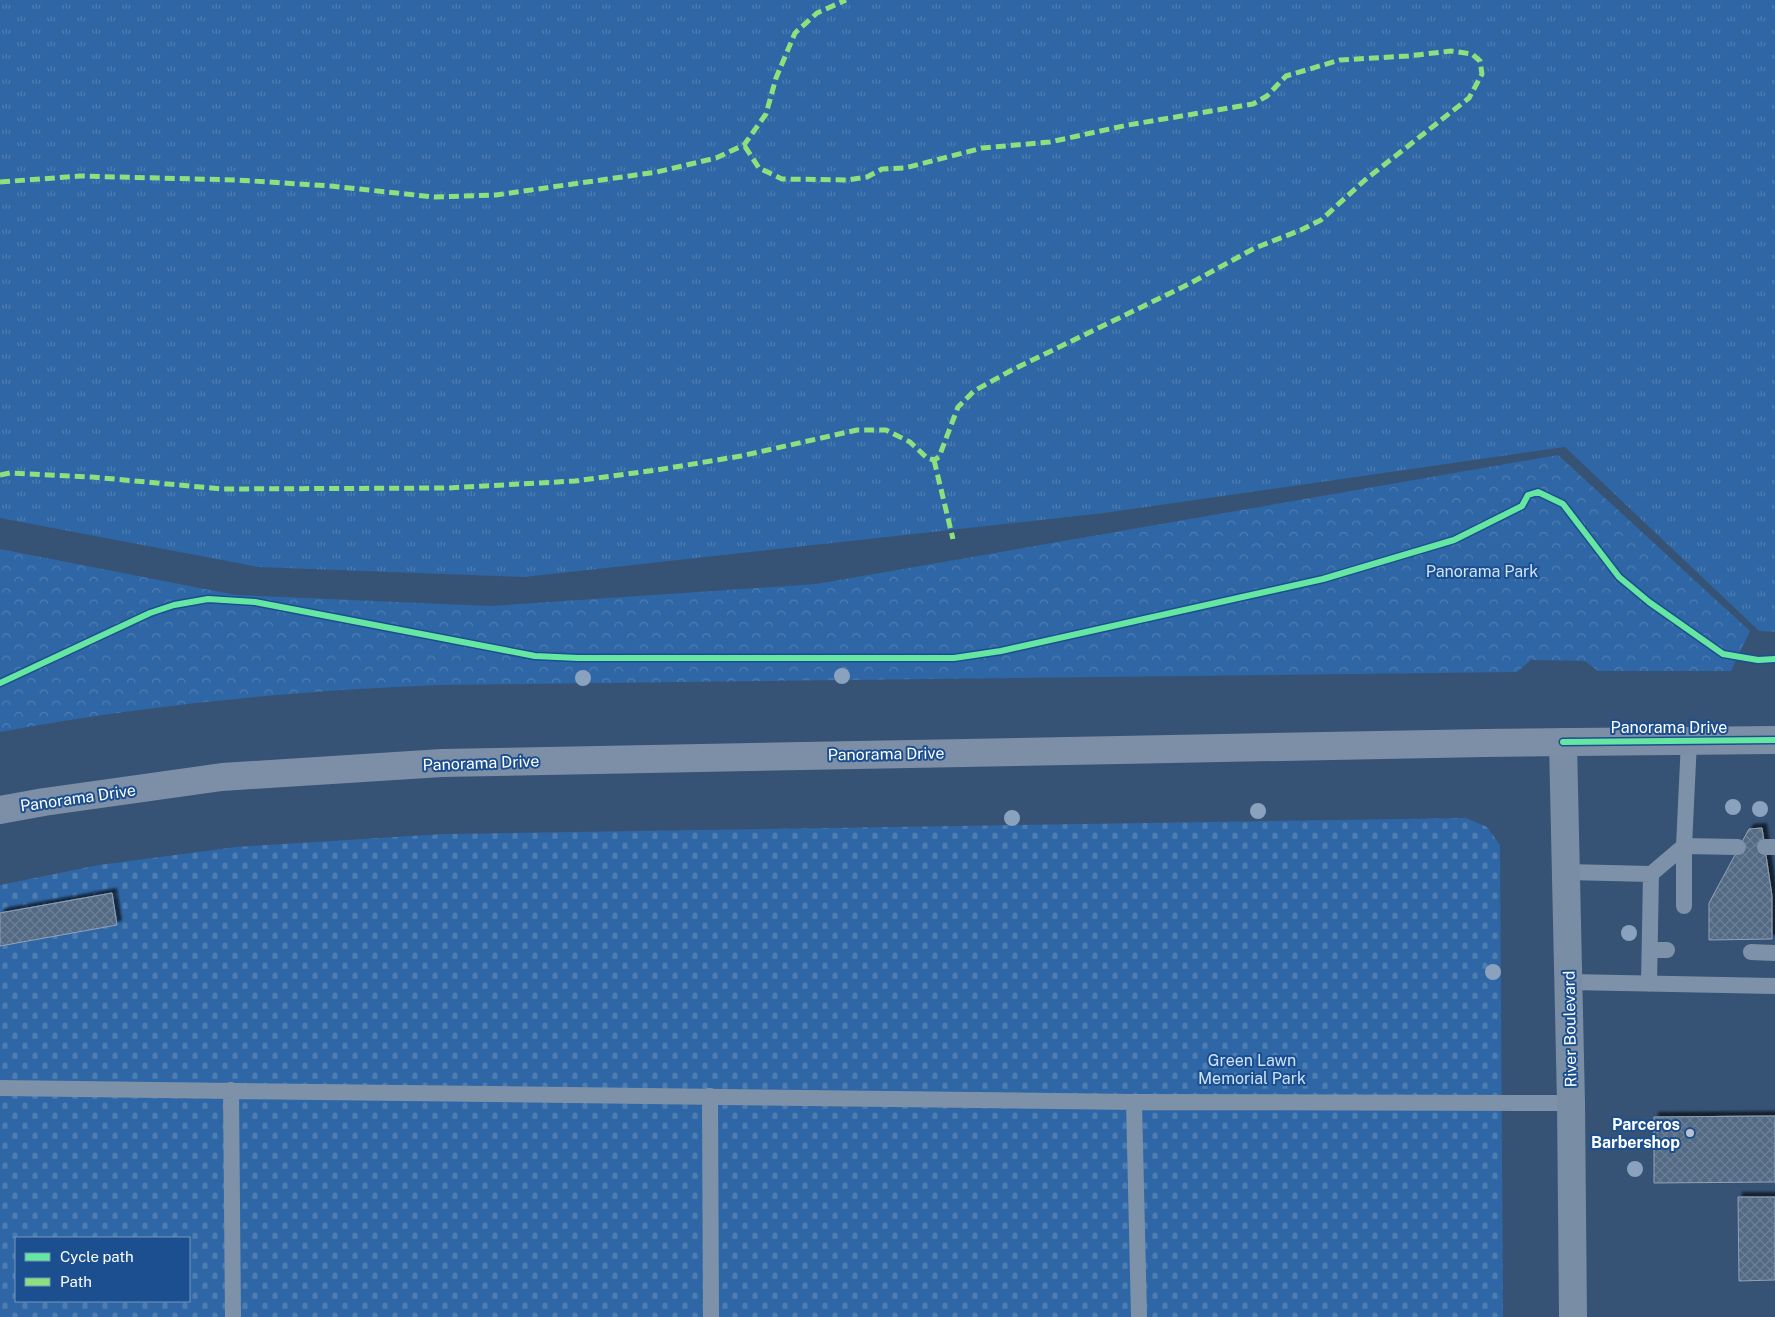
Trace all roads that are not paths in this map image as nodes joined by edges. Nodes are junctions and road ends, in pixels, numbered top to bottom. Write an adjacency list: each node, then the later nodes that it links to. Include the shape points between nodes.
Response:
1 (1689, 740): 2 (main road, Panorama Drive); 3 (main road, Panorama Drive); 5 (lane)
2 (1775, 740)
3 (1563, 742): 4 (main road, Panorama Drive, via 442,763 222,777); 7 (main road, River Boulevard)
4 (0, 810)
5 (1684, 846): 6 (lane); 8 (lane); 9 (lane)
6 (1738, 848)
7 (1567, 872): 8 (lane); 14 (main road, River Boulevard)
8 (1651, 874): 10 (lane)
9 (1684, 906)
10 (1650, 950): 11 (lane); 15 (lane)
11 (1667, 950)
12 (1751, 952): 13 (lane)
13 (1775, 953)
14 (1569, 982): 15 (lane); 21 (main road, River Boulevard)
15 (1649, 984): 16 (lane)
16 (1775, 986)
17 (0, 1088): 18 (lane)
18 (231, 1090): 19 (lane); 22 (lane)
19 (710, 1096): 20 (lane); 23 (lane)
20 (1134, 1102): 21 (lane); 24 (lane)
21 (1571, 1103): 25 (main road, River Boulevard)
22 (233, 1317)
23 (711, 1317)
24 (1139, 1317)
25 (1573, 1317)

